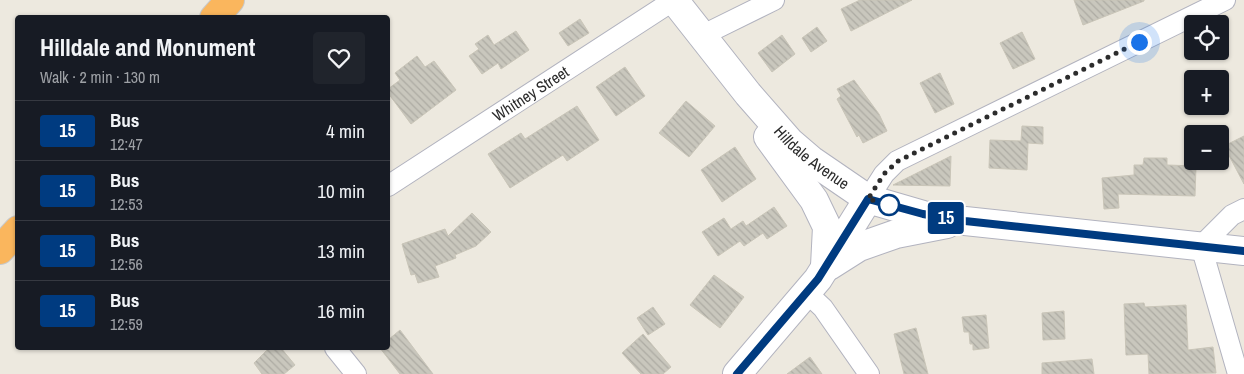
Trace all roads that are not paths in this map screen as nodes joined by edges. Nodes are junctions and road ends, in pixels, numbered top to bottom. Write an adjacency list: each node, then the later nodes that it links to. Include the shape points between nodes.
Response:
1 (230, 0): 5 (highway)
2 (674, 0): 6 (main road, Hilldale Avenue); 8 (street, Whitney Street)
3 (774, 0): 6 (street)
4 (1225, 0): 9 (street, via 898,161 884,174)
5 (217, 15)
6 (701, 36): 7 (main road, Hilldale Avenue)
7 (748, 94): 9 (main road, Hilldale Avenue, via 810,160); 16 (main road, via 757,121 814,200 827,227)
8 (390, 185)
9 (868, 199): 11 (main road, Hilldale Avenue); 16 (main road)
10 (1244, 209): 13 (street, via 1232,216)
11 (965, 221): 13 (main road, Hilldale Avenue); 16 (main road, via 896,234 859,247)
12 (15, 233): 14 (highway)
13 (1201, 246): 15 (main road, Hilldale Avenue); 22 (street)
14 (0, 250)
15 (1244, 251)
16 (826, 268): 17 (main road)
17 (806, 292): 20 (main road); 21 (street, via 823,308)
18 (337, 350): 19 (street)
19 (356, 374)
20 (737, 374)
21 (869, 374)
22 (1238, 374)

